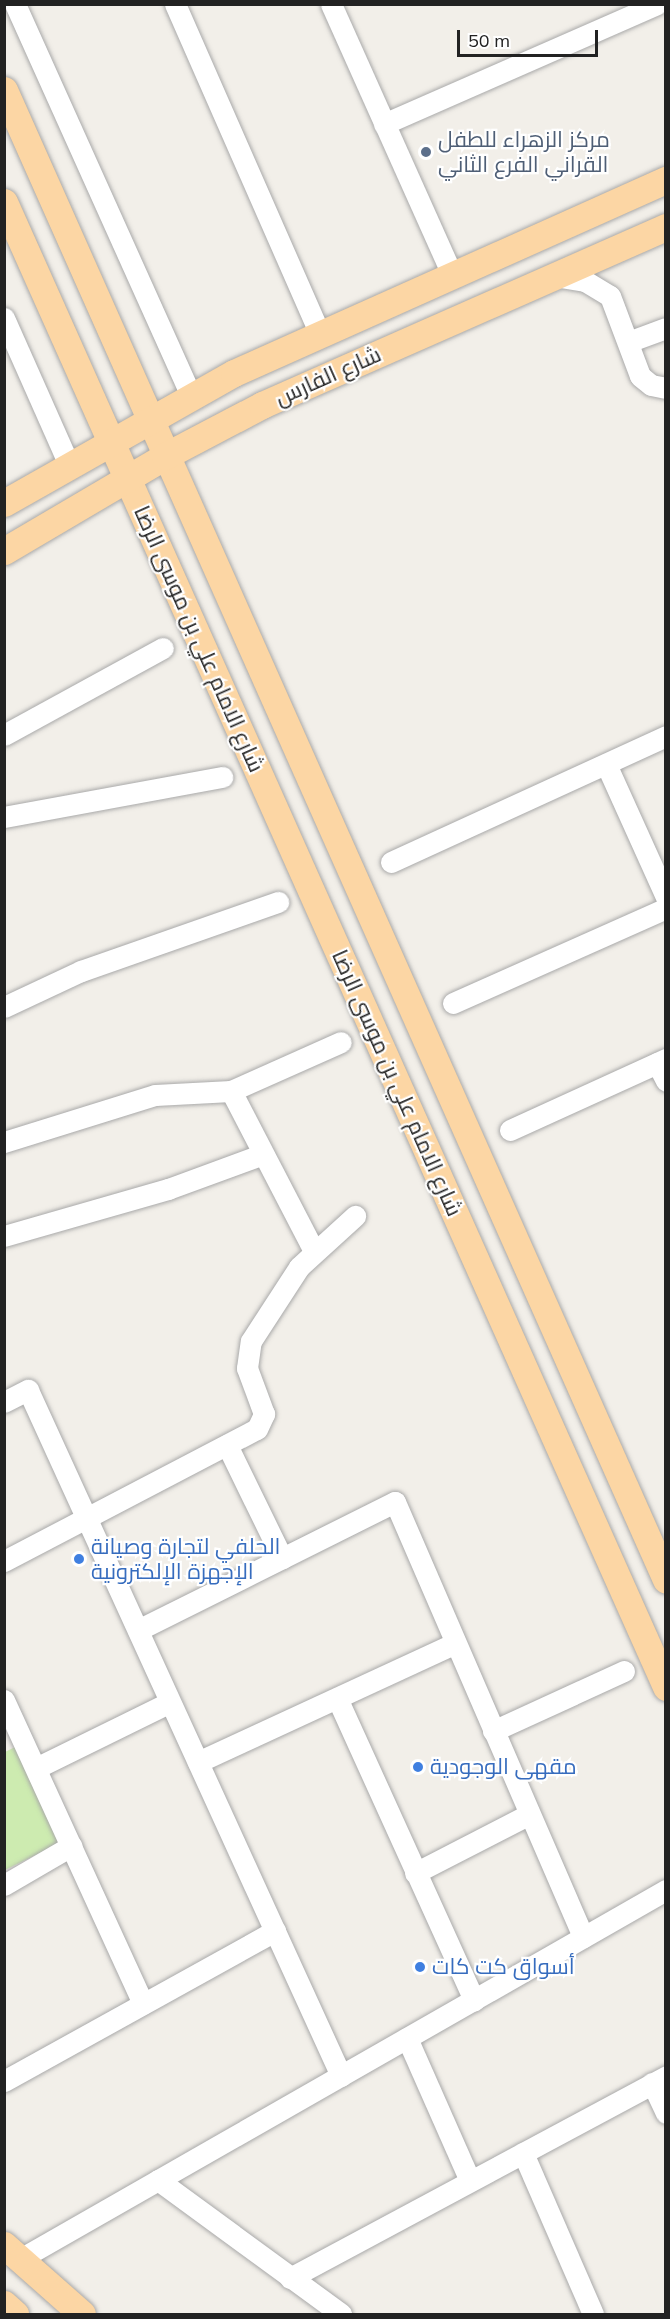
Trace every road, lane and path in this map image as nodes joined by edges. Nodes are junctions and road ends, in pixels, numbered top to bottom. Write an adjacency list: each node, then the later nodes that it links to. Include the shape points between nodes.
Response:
1 (15, 4): 17 (street)
2 (175, 4): 14 (street)
3 (331, 4): 6 (street)
4 (657, 4): 6 (street)
5 (4, 90): 18 (main road)
6 (384, 124): 10 (street)
7 (666, 180): 10 (main road, شارع الفارس)
8 (4, 202): 19 (main road)
9 (666, 227): 11 (main road, شارع الفارس)
10 (452, 275): 14 (main road, شارع الفارس)
11 (554, 276): 15 (street, via 585,281 610,296); 20 (main road, شارع الفارس, via 262,405)
12 (4, 318): 21 (street)
13 (666, 328): 15 (street)
14 (320, 335): 17 (main road, شارع الفارس)
15 (628, 342): 16 (street, via 640,376 651,385)
16 (666, 388)
17 (191, 396): 18 (main road, شارع الفارس)
18 (152, 418): 19 (main road, شارع الفارس); 20 (main road, شارع الامام علي بن موسى الرضا)
19 (111, 441): 21 (main road, شارع الفارس); 22 (main road, شارع الامام علي بن موسى الرضا)
20 (165, 456): 22 (main road, شارع الفارس); 25 (main road, شارع الامام علي بن موسى الرضا)
21 (70, 467): 23 (main road, شارع الفارس)
22 (128, 479): 24 (main road, شارع الفارس); 26 (main road, شارع الامام علي بن موسى الرضا)
23 (4, 503)
24 (4, 551)
25 (211, 558): 26 (main road); 53 (main road, شارع الامام علي بن موسى الرضا)
26 (171, 575): 57 (main road, شارع الامام علي بن موسى الرضا)
27 (163, 648): 28 (street)
28 (4, 735)
29 (666, 736): 30 (street)
30 (606, 764): 33 (street); 34 (street)
31 (222, 777): 32 (street)
32 (4, 818)
33 (390, 862)
34 (666, 897)
35 (278, 902): 38 (street, via 81,971)
36 (666, 908): 37 (street)
37 (453, 1003)
38 (4, 1007)
39 (341, 1042): 41 (street)
40 (663, 1068): 42 (street)
41 (231, 1091): 43 (street, via 155,1095); 44 (street)
42 (510, 1130)
43 (4, 1142)
44 (261, 1155): 46 (street, via 168,1189); 47 (street)
45 (355, 1216): 47 (street)
46 (4, 1236)
47 (314, 1251): 49 (street, via 287,1283 248,1350 247,1368 263,1408 262,1420 257,1429)
48 (4, 1402): 50 (street, via 28,1390)
49 (228, 1445): 50 (street); 51 (street)
50 (87, 1520): 52 (street); 54 (street)
51 (282, 1558): 54 (street); 55 (street, via 395,1502)
52 (4, 1561)
53 (666, 1580)
54 (138, 1630): 60 (street)
55 (455, 1642): 58 (street); 61 (street)
56 (624, 1671): 61 (street)
57 (666, 1687)
58 (337, 1698): 63 (street); 67 (street)
59 (4, 1700): 62 (street)
60 (170, 1702): 63 (street); 64 (street)
61 (493, 1731): 65 (street)
62 (12, 1739): 64 (street)
63 (198, 1762): 70 (street)
64 (36, 1768): 66 (street)
65 (528, 1815): 67 (street); 71 (street)
66 (71, 1846): 68 (street); 73 (street)
67 (415, 1872): 72 (street)
68 (4, 1885)
69 (666, 1890): 71 (street)
70 (275, 1931): 73 (street); 75 (street)
71 (583, 1937): 72 (street)
72 (474, 2000): 74 (street)
73 (143, 2004): 77 (street)
74 (407, 2038): 75 (street); 81 (street)
75 (341, 2076): 80 (street)
76 (659, 2079): 78 (street); 79 (street)
77 (4, 2081)
78 (666, 2113)
79 (523, 2153): 81 (street); 85 (street)
80 (158, 2180): 82 (street); 83 (street)
81 (470, 2181): 83 (street)
82 (12, 2252): 87 (main road)
83 (291, 2278): 88 (street)
84 (4, 2304): 86 (main road)
85 (584, 2311)
86 (15, 2314)
87 (82, 2314)
88 (341, 2314)

